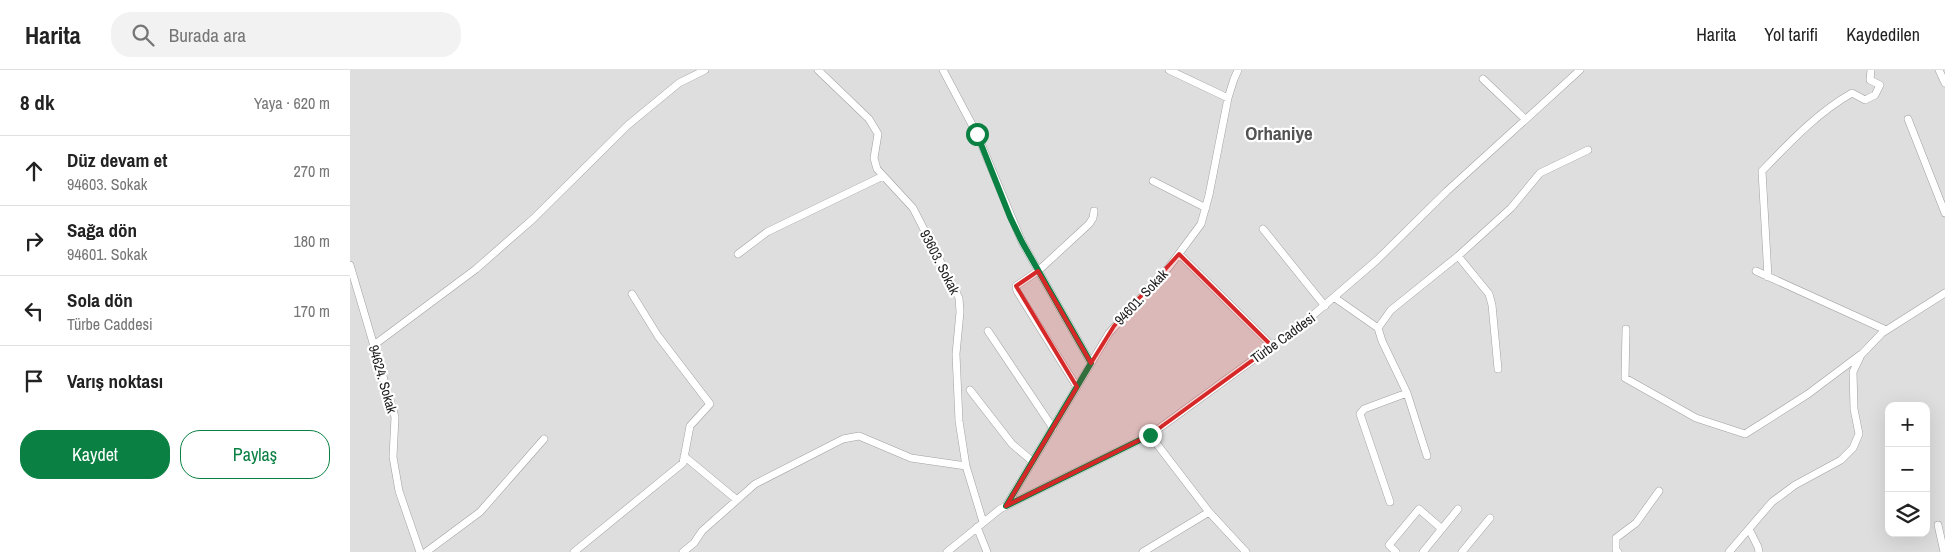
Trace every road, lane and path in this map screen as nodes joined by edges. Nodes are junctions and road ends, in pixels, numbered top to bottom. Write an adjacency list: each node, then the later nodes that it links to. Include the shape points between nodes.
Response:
1 (705, 70): 37 (street, via 679,83 628,125 533,219 476,269)
2 (818, 70): 15 (street, 93603. Sokak, via 875,128 878,139 874,163)
3 (1169, 70): 11 (street)
4 (1580, 70): 13 (street, Türbe Caddesi)
5 (1871, 70): 27 (street, via 1870,80 1880,85 1875,96 1865,100 1852,93 1836,102 1762,171)
6 (1939, 70): 10 (street)
7 (946, 71): 25 (street, via 977,134 1010,217)
8 (1235, 71): 11 (street, 94601. Sokak)
9 (1483, 78): 13 (street)
10 (1945, 83)
11 (1228, 98): 17 (street, 94601. Sokak)
12 (1908, 118): 19 (street)
13 (1525, 119): 31 (street, Türbe Caddesi)
14 (1588, 150): 23 (street, via 1540,173 1511,208)
15 (883, 176): 21 (street, via 767,232); 51 (street, 93603. Sokak, via 913,208 959,298 958,408)
16 (1154, 181): 17 (street)
17 (1206, 208): 22 (street, 94601. Sokak, via 1201,224)
18 (1094, 211): 25 (street, via 1091,221)
19 (1945, 213)
20 (1263, 229): 32 (street)
21 (738, 254)
22 (1179, 254): 38 (street); 40 (street, 94601. Sokak, via 1114,326)
23 (1458, 256): 33 (street, via 1392,310); 41 (street, via 1489,294)
24 (350, 265): 28 (street, 94624. Sokak)
25 (1038, 271): 40 (street); 42 (street, via 1016,288)
26 (1756, 271): 27 (street)
27 (1768, 277): 35 (street)
28 (352, 281): 37 (street, 94624. Sokak)
29 (1945, 293): 35 (street)
30 (632, 294): 48 (street, via 658,336 710,404 690,426)
31 (1335, 298): 32 (street, Türbe Caddesi); 33 (street)
32 (1325, 306): 38 (street, Türbe Caddesi)
33 (1378, 328): 44 (street)
34 (1626, 329): 39 (street, via 1625,378 1696,418 1745,434)
35 (1886, 330): 39 (street)
36 (988, 331): 45 (street)
37 (374, 345): 63 (street, 94624. Sokak, via 395,417 393,457 399,491)
38 (1272, 346): 46 (street, Türbe Caddesi)
39 (1861, 355): 61 (street, via 1853,372 1854,409 1859,434 1853,448 1841,460 1795,485 1772,502)
40 (1091, 363): 42 (street, 94601. Sokak)
41 (1498, 369)
42 (1077, 387): 45 (street, 94601. Sokak)
43 (970, 390): 50 (street, via 1012,444)
44 (1407, 393): 49 (street); 54 (street, via 1364,409 1360,414)
45 (1053, 428): 50 (street, 94601. Sokak)
46 (1150, 435): 55 (street, Türbe Caddesi); 57 (street)
47 (544, 439): 64 (street, via 480,512)
48 (684, 456): 53 (street); 65 (street, via 684,463)
49 (1427, 456)
50 (1032, 461): 55 (street, 94601. Sokak)
51 (966, 466): 53 (street, via 912,458 859,436 843,438 755,484); 59 (street, 93603. Sokak)
52 (1659, 491): 74 (street, via 1636,523 1616,538)
53 (737, 500): 66 (street)
54 (1390, 502)
55 (1006, 506): 59 (street, Türbe Caddesi)
56 (1458, 508): 62 (street)
57 (1209, 512): 69 (street); 70 (street)
58 (1490, 518): 73 (street)
59 (980, 524): 67 (street, Türbe Caddesi); 68 (street, 93603. Sokak)
60 (1938, 524): 77 (street)
61 (1749, 528): 75 (street); 76 (street)
62 (1442, 529): 71 (street, via 1419,509 1389,545); 72 (street)
63 (420, 552)
64 (426, 552)
65 (574, 552)
66 (683, 552)
67 (947, 552)
68 (988, 552)
69 (1143, 552)
70 (1246, 552)
71 (1396, 552)
72 (1423, 552)
73 (1462, 552)
74 (1618, 552)
75 (1729, 552)
76 (1758, 552)
77 (1944, 552)

